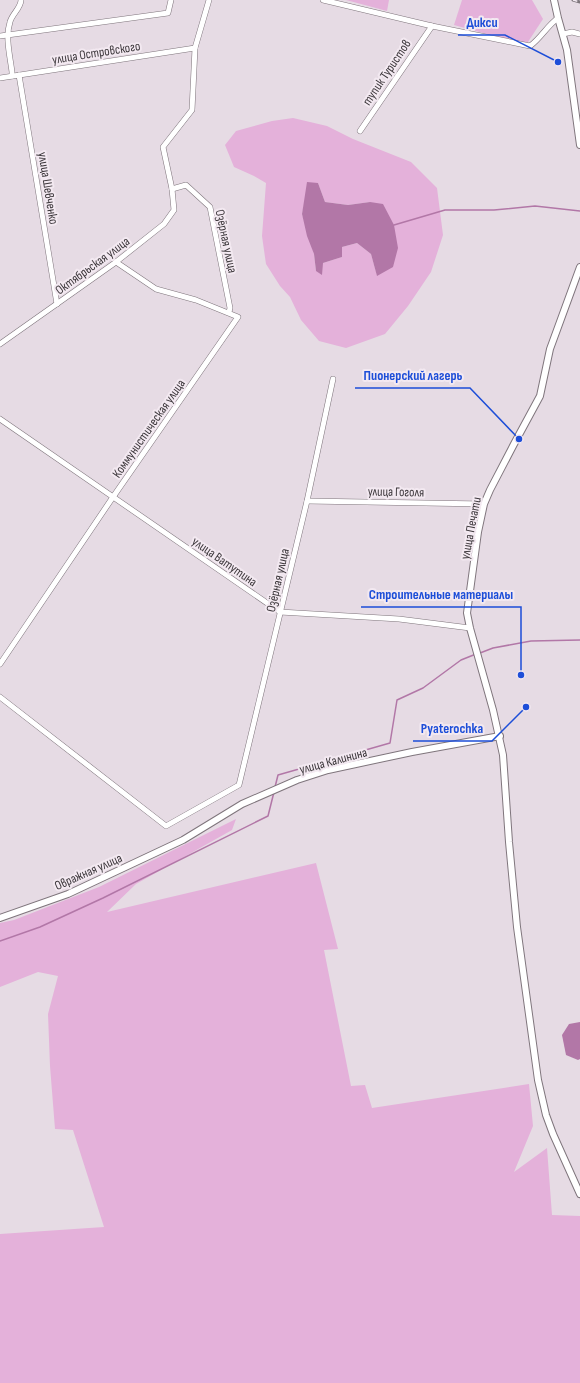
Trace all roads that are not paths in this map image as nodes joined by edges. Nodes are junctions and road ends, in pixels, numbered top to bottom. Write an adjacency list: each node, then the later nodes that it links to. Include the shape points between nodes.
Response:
1 (20, 0): 11 (street, via 21,4 10,21)
2 (171, 0): 11 (street, via 168,13)
3 (209, 0): 12 (street)
4 (323, 0): 7 (street)
5 (554, 0): 6 (street)
6 (558, 18): 7 (street, via 549,24 538,40 530,46); 8 (street)
7 (432, 26): 16 (street, тупик Туристов)
8 (562, 34): 9 (street); 17 (street, via 567,50)
9 (580, 34)
10 (0, 36): 11 (street)
11 (8, 36): 14 (street)
12 (195, 48): 13 (street, улица Островского); 18 (street, via 192,110 163,147)
13 (19, 75): 14 (street, улица Островского); 21 (street, улица Шевченко)
14 (12, 76): 15 (street, улица Островского)
15 (0, 78)
16 (360, 131)
17 (580, 145)
18 (172, 189): 19 (street, Октябрьская улица, via 174,210 168,219); 22 (street, Озёрная улица, via 186,185 210,207)
19 (116, 262): 21 (street, Октябрьская улица); 22 (street, via 156,289)
20 (580, 267): 28 (street, улица Печати, via 550,349 540,396)
21 (57, 304): 23 (street, Октябрьская улица)
22 (229, 312): 26 (street, Коммунистическая улица, via 238,317)
23 (0, 344)
24 (333, 379): 27 (street, Озёрная улица)
25 (0, 419): 26 (street, улица Ватутина)
26 (113, 497): 29 (street, улица Ватутина); 31 (street, Коммунистическая улица)
27 (307, 501): 28 (street, улица Гоголя); 29 (street, Озёрная улица)
28 (484, 504): 30 (street, улица Печати, via 467,612)
29 (280, 612): 30 (street, via 400,619); 32 (street, Озёрная улица, via 239,785 166,826)
30 (470, 628): 33 (street, улица Печати)
31 (0, 664)
32 (0, 697)
33 (500, 736): 34 (street, улица Калинина, via 412,752 297,780 242,804); 36 (street, улица Печати, via 517,928 538,1080 553,1134)
34 (183, 840): 35 (street, Овражная улица, via 68,894)
35 (0, 918)
36 (580, 1194)

